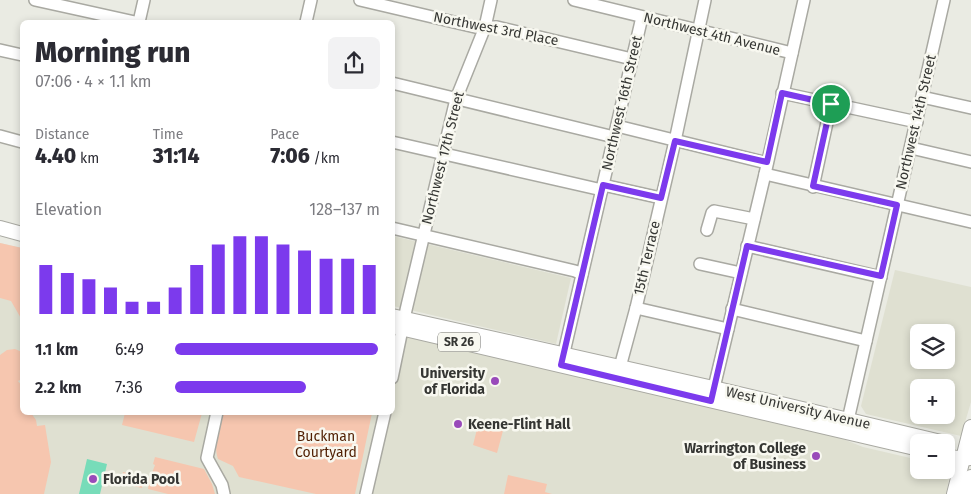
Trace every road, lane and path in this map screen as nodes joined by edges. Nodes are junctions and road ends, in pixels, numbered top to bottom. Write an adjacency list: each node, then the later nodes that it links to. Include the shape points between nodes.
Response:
1 (35, 0): 11 (street)
2 (144, 0): 12 (street)
3 (312, 0): 13 (street)
4 (360, 0): 14 (street, Northwest 3rd Place)
5 (491, 0): 14 (street, Northwest 17th Street)
6 (574, 0): 10 (street, Northwest 4th Avenue)
7 (705, 0): 15 (street, 15th Terrace)
8 (804, 0): 17 (street)
9 (944, 0): 22 (street, Northwest 14th Street)
10 (642, 17): 15 (street, Northwest 4th Avenue); 19 (street, Northwest 16th Street)
11 (128, 20)
12 (138, 20)
13 (307, 20)
14 (485, 27): 19 (street, Northwest 3rd Place, via 497,27); 23 (street, Northwest 17th Street)
15 (698, 31): 17 (street, Northwest 4th Avenue); 30 (street, 15th Terrace)
16 (0, 50): 18 (street)
17 (792, 53): 21 (street)
18 (20, 55)
19 (632, 59): 27 (street, Northwest 16th Street)
20 (395, 85): 23 (street)
21 (782, 93): 24 (street); 34 (street)
22 (922, 97): 25 (street); 26 (street, Northwest 14th Street)
23 (456, 99): 27 (street); 33 (street, Northwest 17th Street)
24 (831, 104): 26 (street); 37 (street)
25 (971, 108)
26 (916, 122): 32 (street, Northwest 14th Street)
27 (615, 132): 30 (street); 38 (street, Northwest 16th Street)
28 (0, 136): 29 (street)
29 (20, 141)
30 (675, 141): 34 (street); 39 (street, 15th Terrace)
31 (395, 143): 33 (street)
32 (911, 148): 35 (street); 40 (street, Northwest 14th Street)
33 (444, 154): 38 (street); 47 (street, Northwest 17th Street)
34 (767, 162): 36 (street)
35 (971, 162)
36 (765, 174): 37 (street); 41 (street)
37 (813, 186): 40 (street)
38 (603, 187): 39 (street); 51 (street, Northwest 16th Street)
39 (661, 198): 53 (street, 15th Terrace)
40 (897, 205): 42 (street); 52 (street, Northwest 14th Street)
41 (754, 219): 45 (street, via 714,211); 48 (street)
42 (971, 222)
43 (0, 228): 46 (main road)
44 (395, 229): 47 (street)
45 (707, 230)
46 (20, 233)
47 (423, 236): 51 (street); 55 (street, Northwest 17th Street)
48 (747, 246): 50 (street); 52 (street)
49 (700, 264): 50 (street)
50 (741, 273): 54 (street)
51 (582, 274): 59 (street, Northwest 16th Street)
52 (881, 276): 57 (street, Northwest 14th Street)
53 (636, 308): 56 (street); 60 (street, 15th Terrace)
54 (732, 309): 56 (street); 57 (street)
55 (398, 322): 58 (street, Northwest 17th Street); 59 (main road, West University Avenue / SR 26)
56 (728, 329): 61 (street)
57 (866, 341): 64 (street, Northwest 14th Street)
58 (395, 350)
59 (562, 360): 60 (main road, West University Avenue / SR 26); 61 (main road, West University Avenue / SR 26)
60 (620, 367): 61 (main road, West University Avenue / SR 26)
61 (712, 395): 64 (main road, West University Avenue / SR 26); 67 (main road, West University Avenue / SR 26)
62 (216, 415): 71 (street, via 208,458)
63 (384, 415): 72 (street)
64 (848, 420): 66 (main road, West University Avenue / SR 26)
65 (971, 427): 69 (main road)
66 (910, 435)
67 (910, 447)
68 (955, 449): 69 (main road)
69 (967, 455): 73 (main road)
70 (971, 477): 74 (main road)
71 (224, 494)
72 (366, 494)
73 (954, 494)
74 (967, 494)

